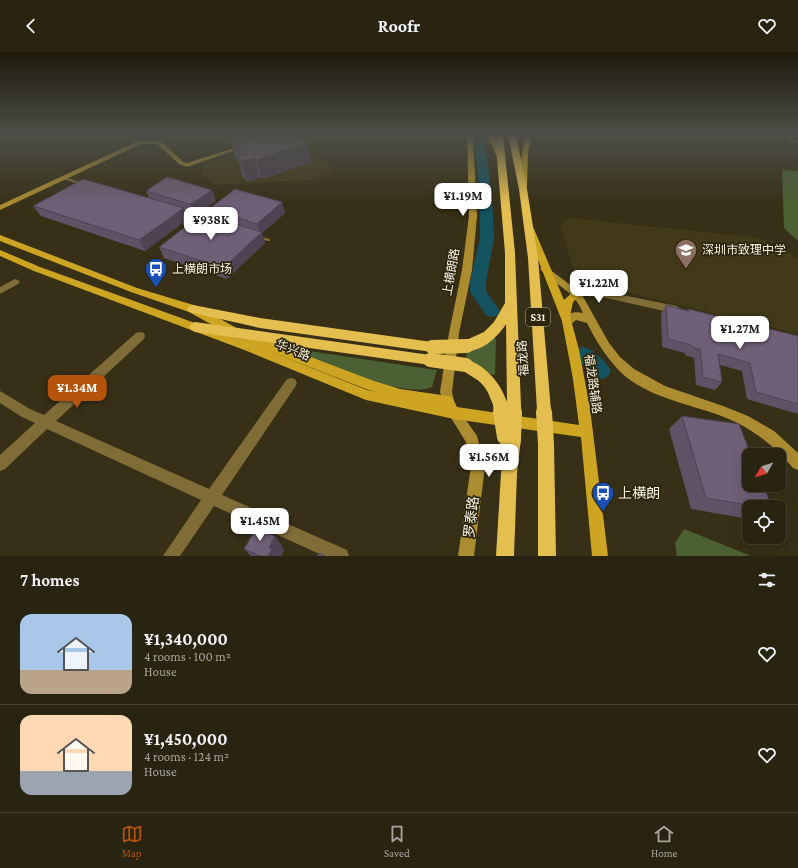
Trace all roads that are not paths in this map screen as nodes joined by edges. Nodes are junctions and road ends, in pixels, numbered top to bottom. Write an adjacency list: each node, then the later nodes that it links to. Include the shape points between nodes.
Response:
1 (104, 159): 8 (street)
2 (177, 159): 3 (street, via 187,165)
3 (207, 159)
4 (471, 159): 35 (street, 上横朗路, via 473,216 467,270 446,392)
5 (501, 159): 23 (highway, 福龙路 / S31, via 510,253)
6 (517, 159): 10 (highway, 福龙路)
7 (525, 159): 10 (main road, S31)
8 (64, 178): 9 (lane); 11 (street)
9 (87, 185)
10 (523, 189): 14 (highway, 福龙路 / S31)
11 (0, 210)
12 (177, 213): 13 (lane)
13 (207, 222)
14 (528, 224): 19 (main road, 福龙路辅路); 45 (highway, 福龙路 / S31, bridge, via 533,258 546,444)
15 (253, 236): 17 (lane)
16 (0, 238): 24 (main road, 华兴路, via 134,290)
17 (268, 240)
18 (0, 253): 28 (main road, 华兴路, via 36,269)
19 (545, 269): 22 (street); 26 (main road, 福龙路辅路)
20 (15, 282): 21 (street)
21 (0, 291)
22 (577, 293): 25 (street, via 607,294); 26 (main road, via 566,304); 27 (street)
23 (510, 305): 31 (highway, bridge, via 492,334 477,343); 34 (highway, 福龙路 / S31)
24 (194, 309): 29 (main road, 华兴路); 31 (highway)
25 (685, 312)
26 (567, 320): 27 (street, via 578,316); 37 (main road, 福龙路辅路, via 578,374)
27 (592, 320): 38 (street, via 611,354 636,377 670,394 736,416 774,440)
28 (195, 327): 29 (highway); 35 (main road, 华兴路, via 366,395 401,404)
29 (238, 334): 31 (highway); 35 (main road, 华兴路, via 370,385)
30 (140, 336): 36 (street)
31 (431, 353): 34 (highway, bridge, via 466,365 487,379)
32 (291, 383): 40 (street)
33 (0, 396): 36 (street, via 26,413)
34 (507, 405): 44 (highway, 福龙路 / S31, bridge, via 509,473)
35 (451, 407): 37 (main road, 华兴路); 43 (street, 罗泰路, via 472,440 478,466)
36 (46, 421): 39 (street); 40 (street)
37 (585, 432): 46 (main road, 福龙路辅路)
38 (798, 463)
39 (0, 464)
40 (212, 497): 41 (street); 42 (street)
41 (171, 556)
42 (341, 556)
43 (466, 556)
44 (505, 556)
45 (547, 556)
46 (600, 556)

